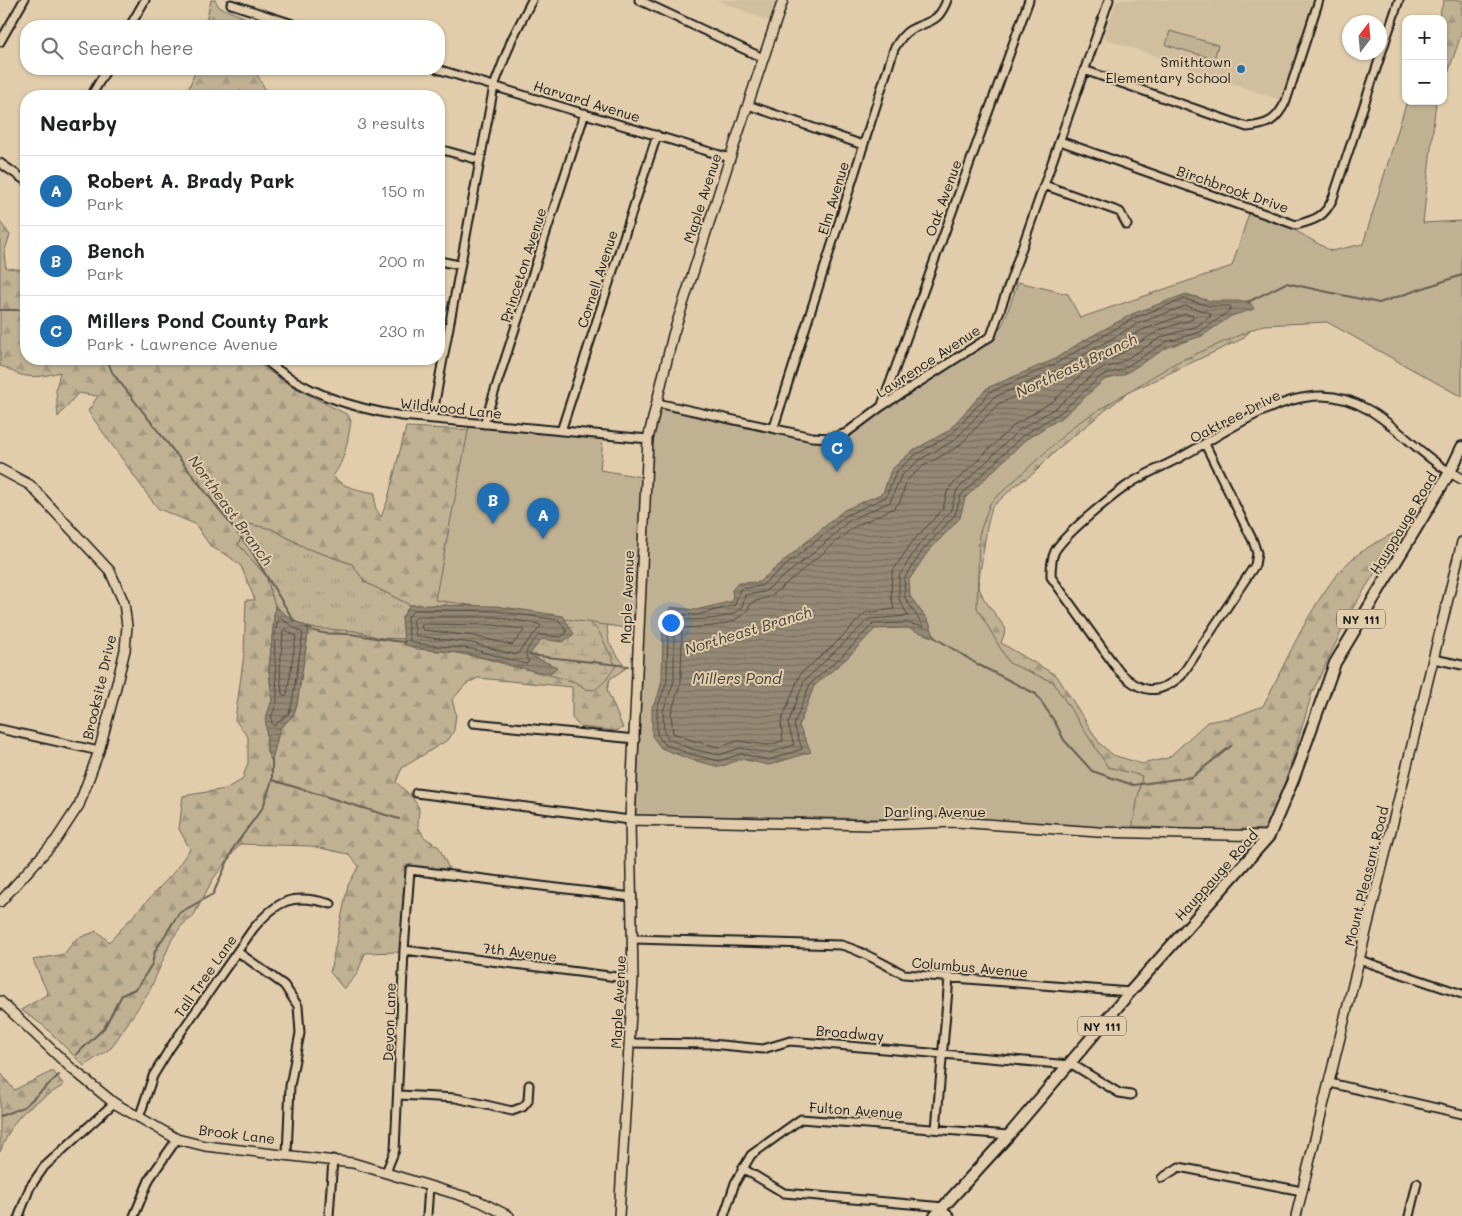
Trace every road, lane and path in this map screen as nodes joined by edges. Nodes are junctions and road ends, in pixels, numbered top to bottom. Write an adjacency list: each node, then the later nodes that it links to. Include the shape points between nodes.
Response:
1 (24, 0): 14 (street)
2 (145, 0): 12 (street)
3 (532, 0): 19 (street)
4 (639, 0): 15 (street)
5 (784, 0): 15 (street, Maple Avenue)
6 (947, 0): 25 (street, Elm Avenue, via 936,18 910,30 894,48)
7 (1029, 0): 39 (street, Oak Avenue)
8 (1108, 0): 16 (street, Lawrence Avenue)
9 (1319, 0): 16 (street, via 1286,101 1279,114 1264,126 1247,127)
10 (1399, 0): 24 (street, Birchbrook Drive, via 1333,198 1328,209 1316,220 1296,225)
11 (231, 4): 13 (street)
12 (133, 20)
13 (280, 20)
14 (0, 42)
15 (763, 58): 21 (street, Maple Avenue)
16 (1084, 70): 24 (street, Lawrence Avenue)
17 (445, 71): 19 (street, Harvard Avenue)
18 (103, 75): 20 (street)
19 (494, 86): 22 (street, Harvard Avenue); 28 (street)
20 (94, 90)
21 (748, 105): 25 (street); 27 (street, Maple Avenue)
22 (585, 113): 23 (street, Harvard Avenue); 41 (street, Princeton Avenue)
23 (657, 135): 27 (street, Harvard Avenue); 43 (street, Cornell Avenue)
24 (1060, 142): 31 (street, Lawrence Avenue)
25 (863, 145): 42 (street, Elm Avenue)
26 (445, 151): 28 (street)
27 (730, 158): 38 (street, Maple Avenue, via 673,335)
28 (479, 160): 34 (street)
29 (0, 163): 30 (street)
30 (20, 177)
31 (1044, 185): 32 (street, via 1120,212); 39 (street, Lawrence Avenue, via 991,336)
32 (1128, 225)
33 (445, 262): 34 (street)
34 (459, 265): 35 (street)
35 (445, 326)
36 (273, 365): 40 (street, Wildwood Lane, via 316,392 342,403 369,411)
37 (439, 365): 40 (street)
38 (657, 402): 42 (street, Lawrence Avenue); 44 (street, Maple Avenue)
39 (882, 406): 42 (street, Lawrence Avenue, via 846,432 831,438)
40 (432, 418): 41 (street, Wildwood Lane)
41 (484, 424): 43 (street, Wildwood Lane)
42 (774, 427)
43 (561, 431): 44 (street, Wildwood Lane)
44 (648, 439): 55 (street, Maple Avenue)
45 (1205, 444): 45 (street, Oaktree Drive, via 1257,553 1249,577 1182,675 1168,687 1150,690 1130,682 1118,670 1057,588 1051,577 1051,565 1054,552 1063,541 1126,486); 48 (street, Oaktree Drive, via 1268,410 1298,399 1323,396 1355,402 1382,417 1417,450)
46 (1462, 446): 48 (main road, Hauppauge Road / NY 111)
47 (0, 469): 56 (street, Brooksite Drive, via 40,494 110,571 119,587 127,626 125,650)
48 (1450, 472): 49 (street); 59 (main road, Hauppauge Road / NY 111, via 1335,662 1293,780)
49 (1462, 479)
50 (1462, 542): 51 (street, Mount Pleasant Road)
51 (1434, 659): 52 (street); 66 (street, Mount Pleasant Road)
52 (1462, 665)
53 (473, 723): 55 (street)
54 (0, 729): 56 (street)
55 (635, 739): 58 (street, Maple Avenue)
56 (99, 751): 61 (street, Brooksite Drive, via 79,806 56,840)
57 (416, 793): 58 (street)
58 (630, 820): 59 (street, Darling Avenue, via 873,826 956,822 1098,832); 60 (street, Maple Avenue)
59 (1269, 836): 69 (main road, Hauppauge Road / NY 111)
60 (632, 896): 63 (street, Maple Avenue); 64 (street, Devon Lane, via 410,870)
61 (0, 902)
62 (330, 904): 65 (street, Tall Tree Lane, via 298,898 280,903 267,912)
63 (634, 939): 67 (street, Columbus Avenue, via 841,945 863,951 904,974); 68 (street, Maple Avenue)
64 (404, 950): 68 (street, 7th Avenue); 77 (street, Devon Lane)
65 (238, 952): 81 (street, Tall Tree Lane, via 170,1048 154,1076); 85 (street, via 284,986 298,1006 300,1033 290,1086)
66 (1360, 960): 70 (street); 75 (street, Mount Pleasant Road)
67 (949, 978): 69 (street, Columbus Avenue); 73 (street)
68 (634, 979): 72 (street, Maple Avenue)
69 (1130, 992): 74 (main road, Hauppauge Road / NY 111)
70 (1462, 994)
71 (0, 1001): 79 (street, Brook Lane, via 71,1068)
72 (630, 1043): 73 (street, Broadway, via 711,1044 763,1049 790,1041); 99 (street, Maple Avenue)
73 (942, 1053): 74 (street, Broadway); 82 (street)
74 (1070, 1064): 78 (street, via 1120,1093); 83 (main road, Hauppauge Road / NY 111)
75 (1330, 1083): 80 (street); 92 (street, Mount Pleasant Road)
76 (529, 1085): 77 (street, via 528,1101 512,1111 456,1098)
77 (399, 1095): 88 (street, Devon Lane, via 395,1150)
78 (1132, 1095)
79 (114, 1103): 81 (street, Brook Lane); 94 (street, via 44,1167 30,1187)
80 (1462, 1114)
81 (138, 1118): 84 (street, Brook Lane)
82 (936, 1129): 83 (street, Fulton Avenue); 87 (street, Fulton Avenue, via 801,1119 762,1145)
83 (1009, 1135): 93 (main road, Hauppauge Road / NY 111)
84 (177, 1139): 85 (street, Brook Lane, via 205,1146); 95 (street, via 150,1178)
85 (287, 1154): 86 (street, Brook Lane)
86 (333, 1159): 88 (street, Brook Lane); 96 (street)
87 (742, 1168): 93 (street, via 784,1193); 100 (street, Fulton Avenue)
88 (386, 1172): 91 (street, Brook Lane)
89 (1162, 1178): 92 (street, via 1179,1167)
90 (1417, 1183): 102 (street)
91 (429, 1186): 97 (street); 98 (street, Brook Lane, via 479,1201)
92 (1302, 1191): 101 (street, Mount Pleasant Road)
93 (943, 1212)
94 (19, 1216)
95 (134, 1216)
96 (329, 1216)
97 (427, 1216)
98 (509, 1216)
99 (620, 1216)
100 (724, 1216)
101 (1296, 1216)
102 (1409, 1216)

